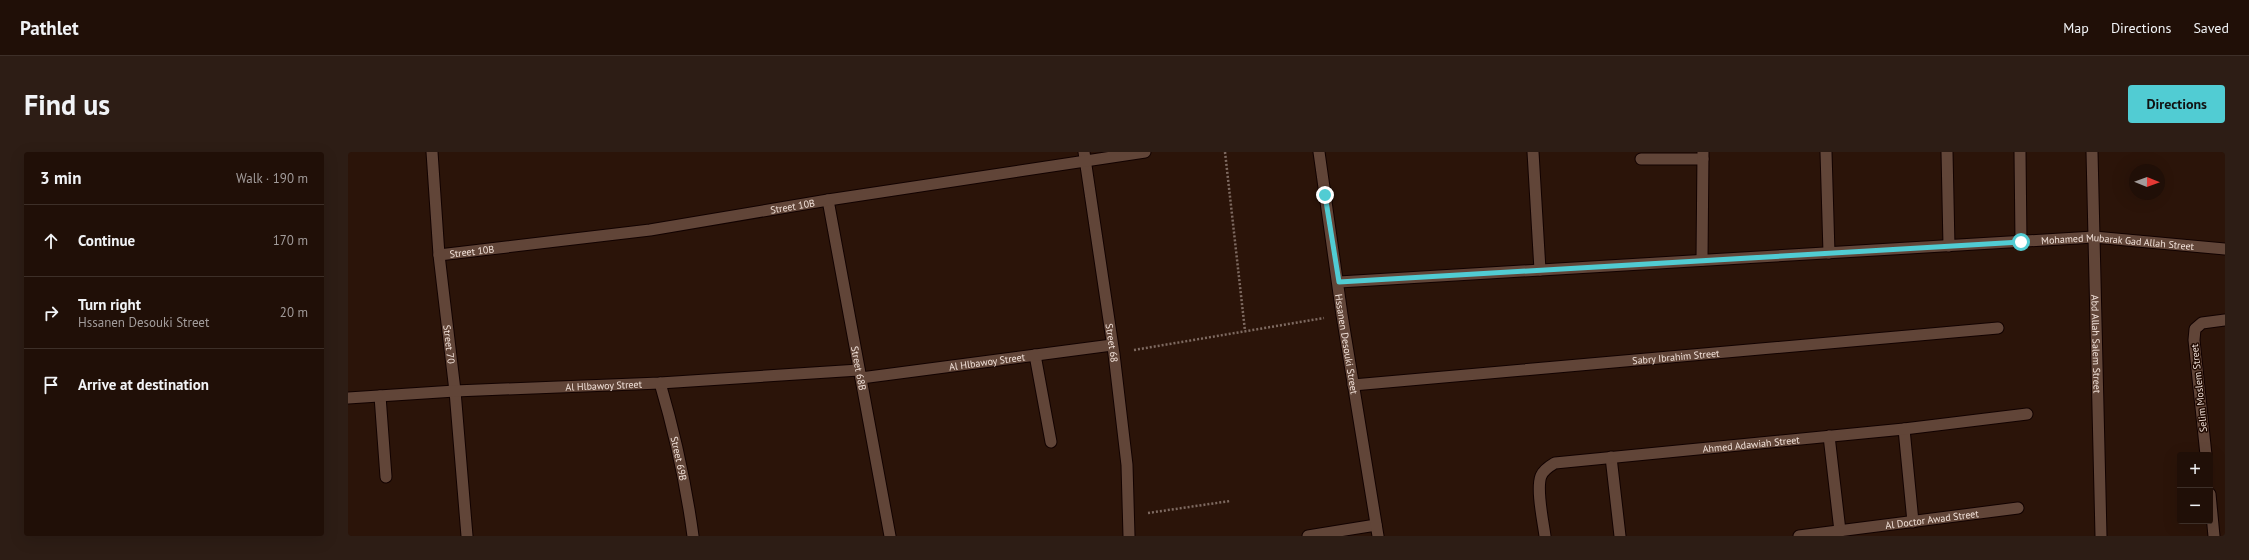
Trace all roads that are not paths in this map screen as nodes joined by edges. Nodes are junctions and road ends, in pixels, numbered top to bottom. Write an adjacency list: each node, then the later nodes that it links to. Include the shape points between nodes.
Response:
1 (432, 152): 18 (street, Street 70)
2 (1145, 152): 10 (street, Street 10B)
3 (1319, 152): 21 (street, Hssanen Desouki Street)
4 (1533, 152): 20 (street)
5 (1826, 152): 17 (street)
6 (1947, 152): 15 (street)
7 (2020, 152): 14 (street)
8 (2092, 152): 13 (street, Abd Allah Salem Street)
9 (1703, 156): 11 (street); 19 (street)
10 (1084, 157): 12 (street, Street 10B); 24 (street, Street 68)
11 (1641, 159)
12 (828, 200): 18 (street, Street 10B, via 650,230); 26 (street, Street 68B)
13 (2094, 237): 14 (street, Mohamed Mubarak Gad Allah Street); 16 (street, Mohamed Mubarak Gad Allah Street); 52 (street, Abd Allah Salem Street)
14 (2021, 242): 15 (street, Mohamed Mubarak Gad Allah Street)
15 (1949, 246): 17 (street, Mohamed Mubarak Gad Allah Street)
16 (2225, 249)
17 (1829, 253): 19 (street, Mohamed Mubarak Gad Allah Street)
18 (439, 255): 29 (street, Street 70)
19 (1702, 260): 20 (street, Mohamed Mubarak Gad Allah Street)
20 (1540, 270): 21 (street, Mohamed Mubarak Gad Allah Street)
21 (1339, 282): 28 (street, Hssanen Desouki Street)
22 (2225, 320): 36 (street, Selim Moslem Street, via 2202,323 2195,329)
23 (1998, 328): 28 (street, Sabry Ibrahim Street)
24 (1113, 350): 25 (street, Al Hlbawoy Street); 47 (street, Street 68, via 1127,466)
25 (1035, 356): 26 (street, Al Hlbawoy Street); 35 (street)
26 (860, 374): 27 (street, Al Hlbawoy Street); 46 (street, Street 68B)
27 (660, 383): 29 (street, Al Hlbawoy Street); 45 (street, Street 69B, via 688,495)
28 (1353, 384): 42 (street, Hssanen Desouki Street)
29 (455, 391): 30 (street, Al Hlbawoy Street); 44 (street, Street 70)
30 (380, 396): 31 (street, Al Hlbawoy Street); 38 (street)
31 (348, 398)
32 (2027, 414): 33 (street, Ahmed Adawiah Street)
33 (1904, 429): 34 (street, Ahmed Adawiah Street); 40 (street)
34 (1829, 436): 37 (street, Ahmed Adawiah Street); 43 (street)
35 (1051, 442)
36 (2206, 452)
37 (1611, 458): 49 (street, Ahmed Adawiah Street, via 1555,463 1541,475); 50 (street)
38 (386, 477)
39 (2018, 508): 40 (street, Al Doctor Awad Street)
40 (1913, 522): 43 (street, Al Doctor Awad Street)
41 (2213, 524): 53 (street)
42 (1377, 530): 48 (street)
43 (1840, 531): 51 (street, Al Doctor Awad Street)
44 (467, 536)
45 (693, 536)
46 (890, 536)
47 (1129, 536)
48 (1308, 536)
49 (1545, 536)
50 (1620, 536)
51 (1799, 536)
52 (2101, 536)
53 (2214, 536)

